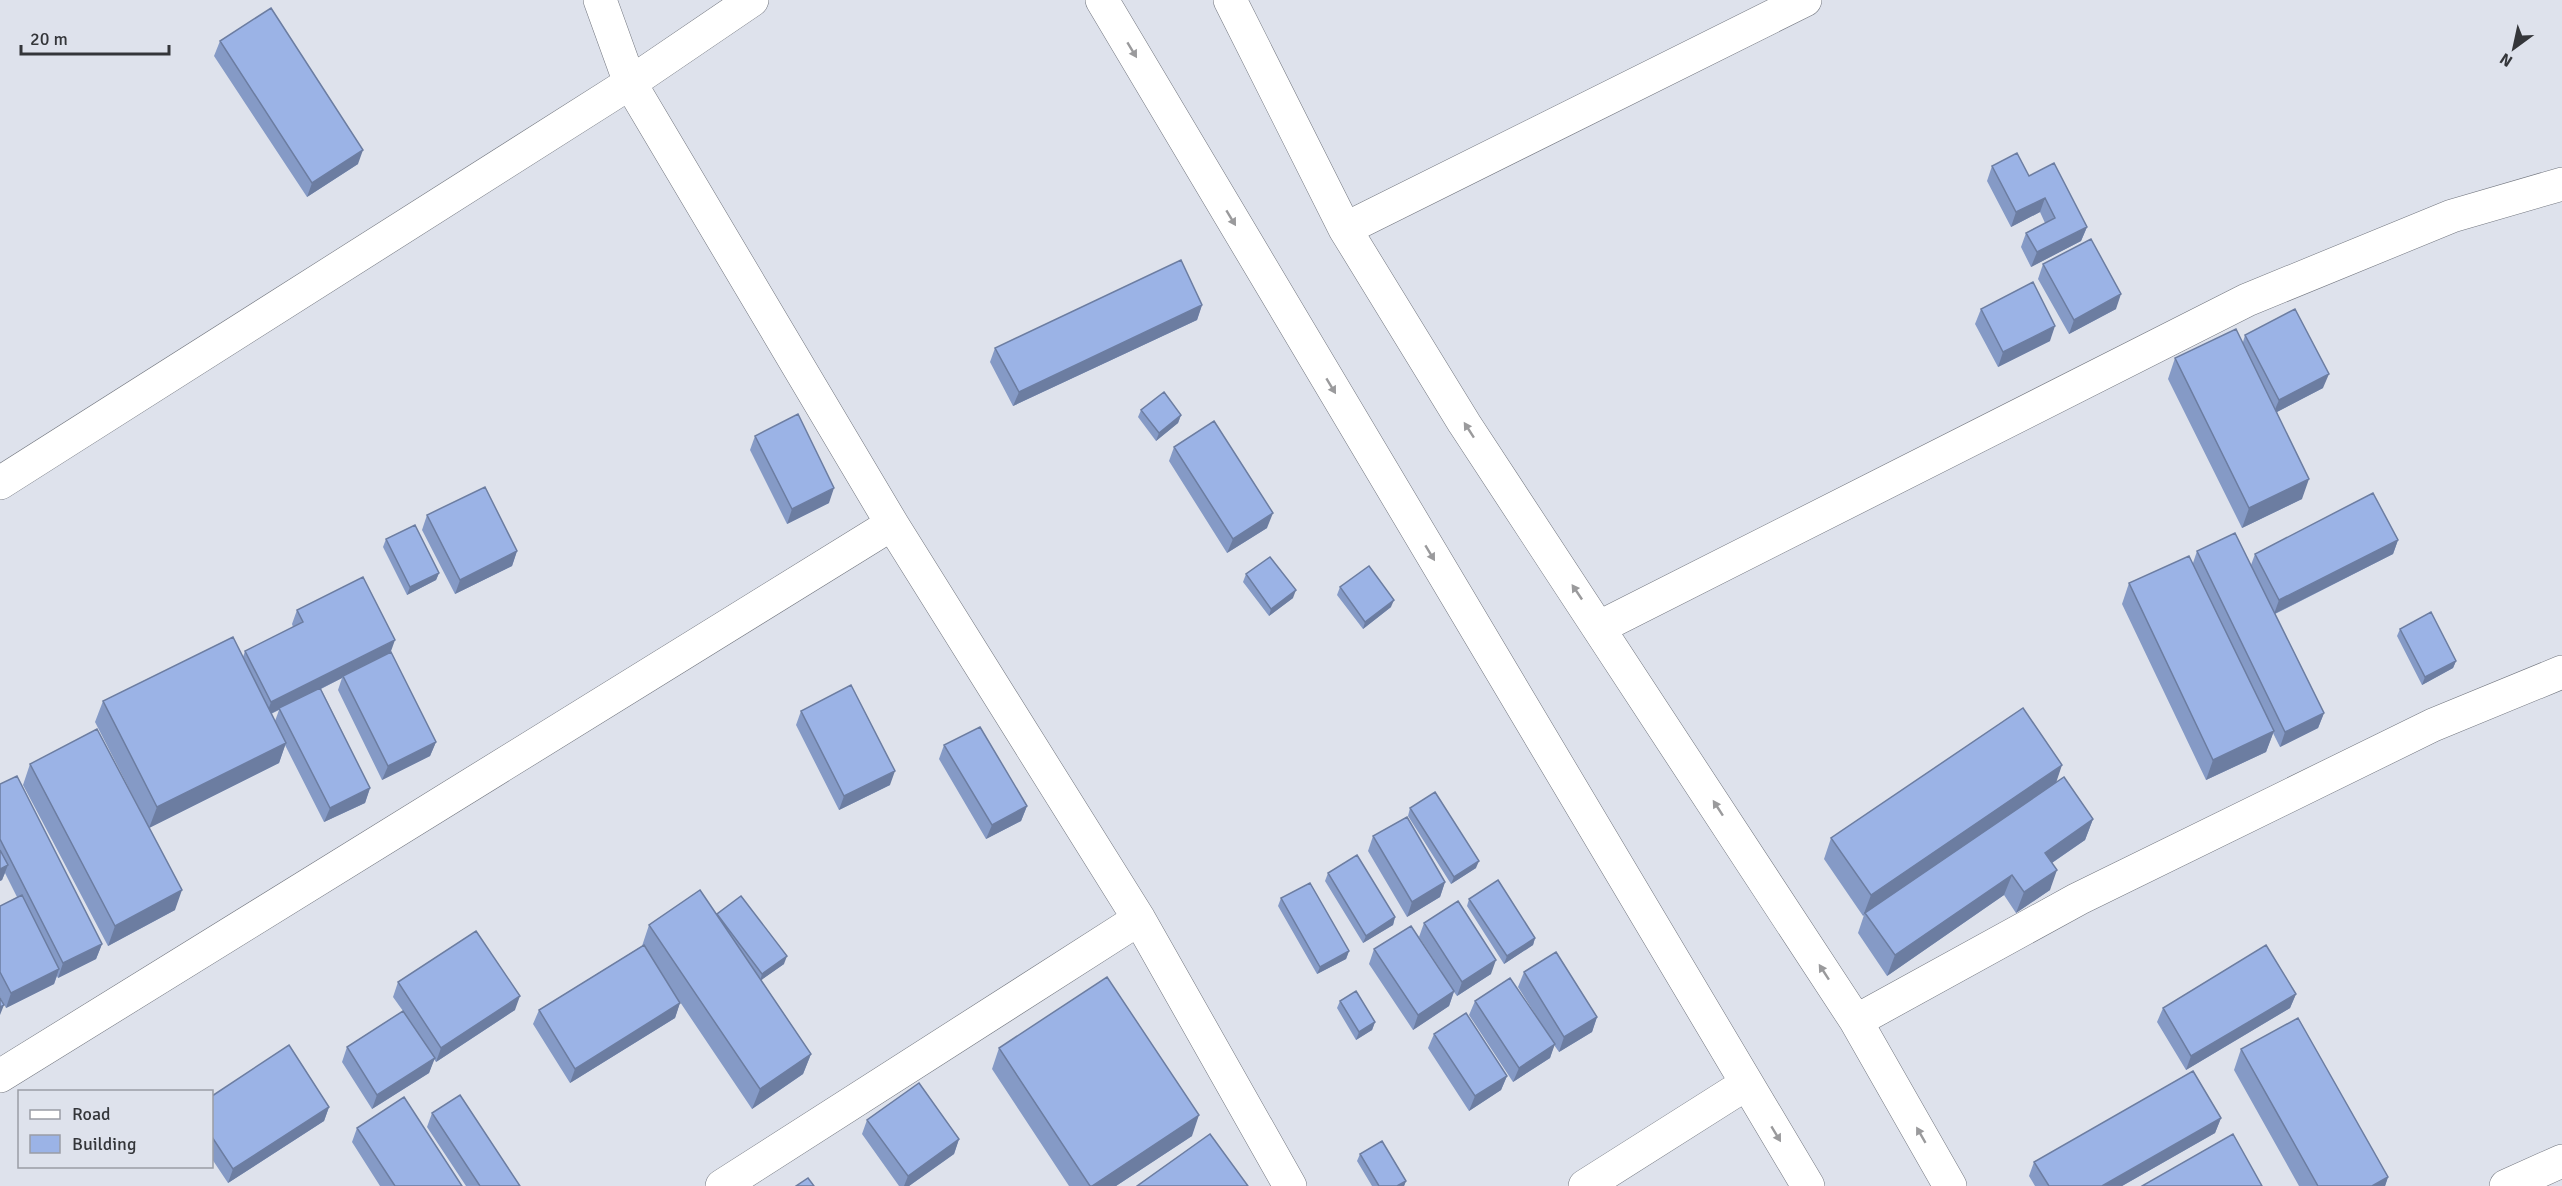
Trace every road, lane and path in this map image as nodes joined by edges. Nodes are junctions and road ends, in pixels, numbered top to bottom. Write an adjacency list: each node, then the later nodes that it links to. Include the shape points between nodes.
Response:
1 (600, 0): 6 (street)
2 (752, 0): 6 (street)
3 (1102, 0): 16 (street, one-way to 16)
4 (1230, 0): 8 (street)
5 (1805, 0): 8 (street)
6 (630, 83): 9 (street); 10 (street)
7 (2562, 184): 11 (street, via 2452,216 2247,300)
8 (1345, 229): 11 (street, one-way to 8, via 1464,423)
9 (0, 483)
10 (892, 524): 13 (street); 15 (street)
11 (1600, 627): 14 (street, one-way to 11)
12 (2562, 672): 14 (street, via 2433,725 2078,899)
13 (1139, 920): 18 (street); 19 (street)
14 (1856, 1021): 22 (street, one-way to 14)
15 (0, 1076)
16 (1746, 1084): 20 (street); 21 (street, one-way to 21)
17 (2562, 1161): 23 (street)
18 (722, 1186)
19 (1290, 1186)
20 (1585, 1186)
21 (1808, 1186)
22 (1950, 1186)
23 (2506, 1186)

